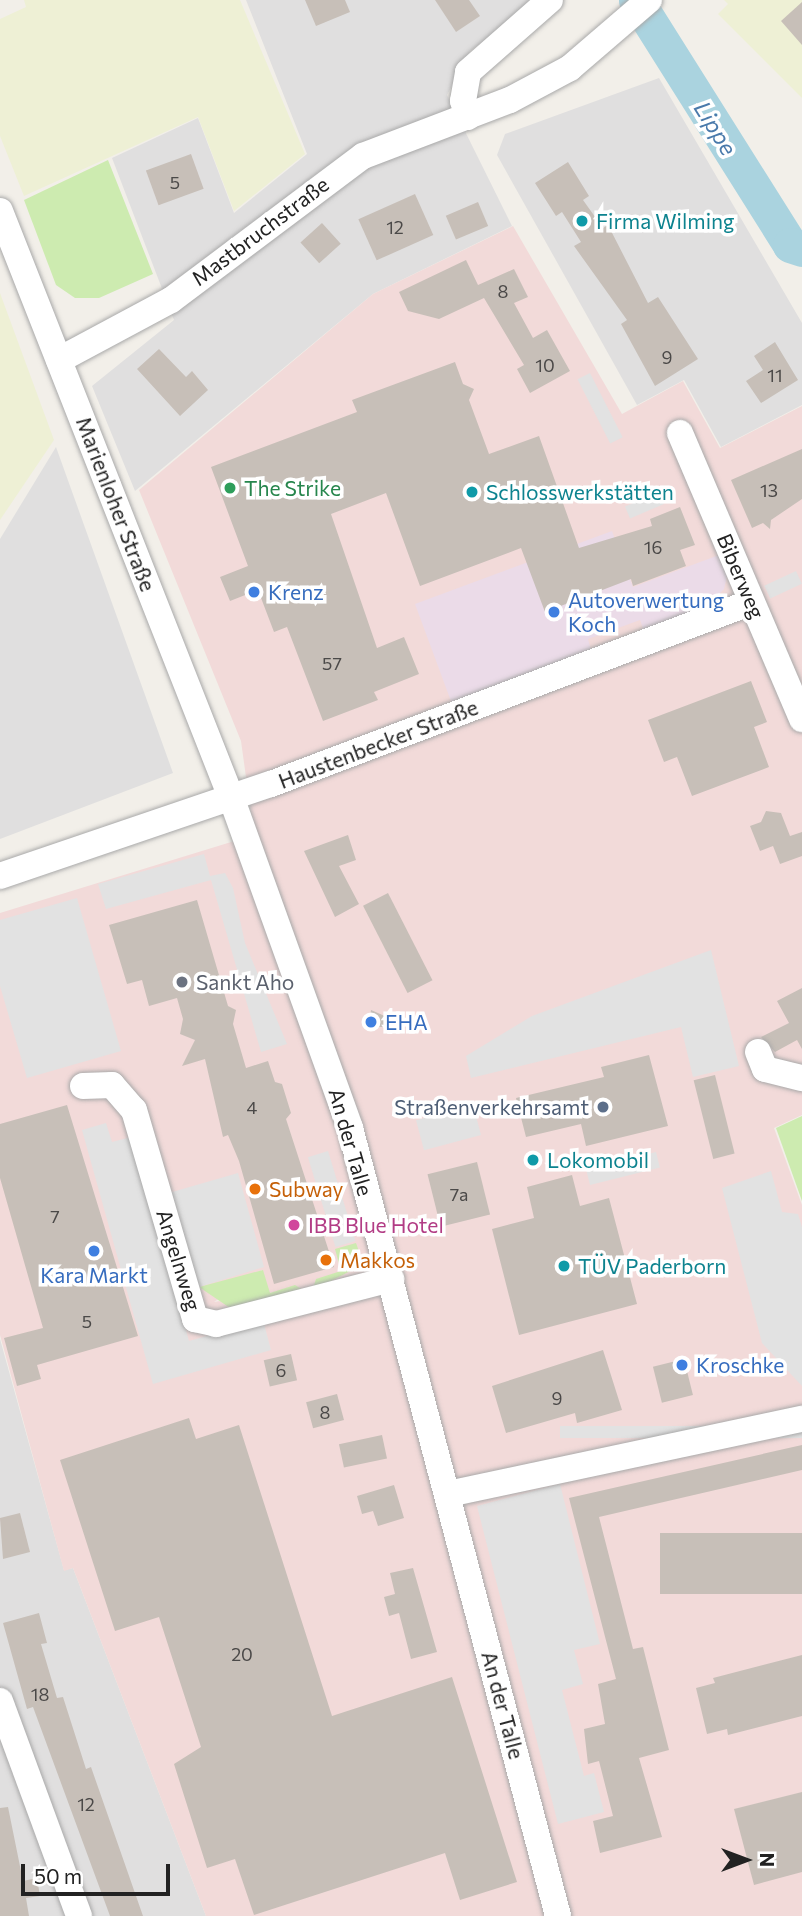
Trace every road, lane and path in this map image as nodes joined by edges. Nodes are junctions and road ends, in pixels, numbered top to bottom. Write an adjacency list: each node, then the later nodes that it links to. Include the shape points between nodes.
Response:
1 (550, 0): 3 (street, via 468,72 463,101)
2 (649, 0): 3 (street, Mastbruchstraße, via 570,68)
3 (468, 117): 5 (street, Mastbruchstraße, via 363,156 171,300)
4 (0, 211): 5 (street, Marienloher Straße)
5 (60, 360): 9 (street, Marienloher Straße)
6 (680, 433): 7 (street, Biberweg)
7 (752, 602): 8 (street, Biberweg); 9 (street, Haustenbecker Straße)
8 (802, 719)
9 (231, 797): 10 (street, Haustenbecker Straße); 14 (street, An der Talle, via 350,1128)
10 (0, 876)
11 (758, 1052): 12 (street, via 765,1069)
12 (802, 1078)
13 (83, 1086): 14 (street, Angelnweg, via 112,1085 134,1110 195,1319 216,1324)
14 (391, 1279): 16 (street, An der Talle)
15 (802, 1419): 16 (street)
16 (448, 1494): 19 (street, An der Talle)
17 (0, 1701): 18 (street)
18 (79, 1916)
19 (558, 1916)

